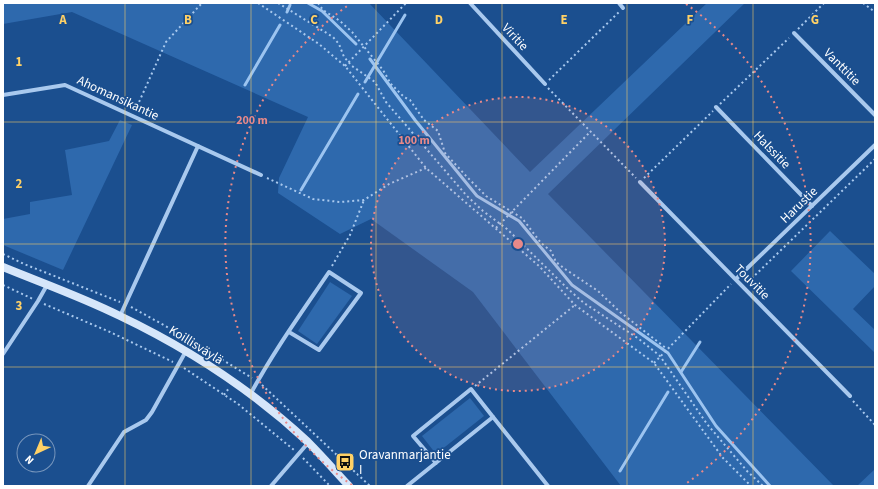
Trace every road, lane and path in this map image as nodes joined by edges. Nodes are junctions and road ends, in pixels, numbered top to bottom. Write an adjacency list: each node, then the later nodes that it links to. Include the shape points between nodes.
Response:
1 (202, 3): 20 (path, via 166,42)
2 (258, 3): 15 (path, via 319,44)
3 (278, 3): 14 (path, via 333,37)
4 (318, 3): 13 (path, via 340,21)
5 (406, 3): 13 (path)
6 (470, 3): 16 (street, Viritie)
7 (619, 3): 10 (street)
8 (824, 3): 12 (path)
9 (863, 3): 11 (path)
10 (623, 8): 16 (path)
11 (875, 12)
12 (794, 33): 18 (path); 19 (street, Vanttitie)
13 (364, 47): 14 (path); 30 (path, via 391,84 410,100 424,120 438,131 445,153 486,196 499,206)
14 (349, 62): 15 (path); 43 (path, via 375,82 386,102 466,195 507,228 584,303)
15 (345, 66): 25 (path)
16 (545, 84): 21 (path)
17 (3, 95): 20 (street, Ahomansikantie, via 65,85)
18 (716, 107): 27 (path); 29 (street, Halssitie)
19 (875, 115)
20 (133, 116): 23 (street, Ahomansikantie)
21 (590, 132): 27 (path); 30 (path)
22 (875, 144): 29 (street, Harustie)
23 (198, 146): 26 (street, Ahomansikantie); 38 (street)
24 (875, 159): 36 (path)
25 (426, 168): 28 (path, via 389,184); 31 (path)
26 (260, 175): 28 (path, via 313,199 340,202)
27 (640, 182): 34 (street, Touvitie)
28 (364, 200): 33 (path, via 350,235)
29 (812, 206): 34 (street, Harustie)
30 (513, 211): 31 (path); 40 (path, via 551,252 556,262 598,291)
31 (496, 228): 37 (path, via 539,266)
32 (3, 267): 35 (street, Koillisväylä)
33 (329, 272): 39 (street); 39 (street, via 361,293 319,350)
34 (736, 279): 36 (street, Touvitie); 40 (path)
35 (47, 285): 38 (street, Koillisväylä); 42 (street)
36 (744, 286): 47 (street, Touvitie)
37 (575, 305): 44 (path); 45 (path)
38 (120, 316): 41 (street, Koillisväylä)
39 (289, 332): 46 (street)
40 (667, 349): 43 (path)
41 (186, 351): 46 (street, Koillisväylä); 52 (street, via 152,412 146,420 124,432)
42 (3, 354)
43 (660, 356): 44 (path); 58 (path, via 707,424)
44 (654, 363): 57 (path, via 723,458)
45 (471, 389): 48 (street); 51 (street, via 414,436)
46 (250, 395): 50 (street, Koillisväylä)
47 (850, 396): 49 (path)
48 (493, 417): 51 (street); 56 (street)
49 (875, 425)
50 (308, 442): 53 (street); 54 (street, Koillisväylä)
51 (436, 463): 55 (street)
52 (88, 486)
53 (271, 486)
54 (349, 486)
55 (407, 486)
56 (548, 486)
57 (751, 486)
58 (763, 486)

